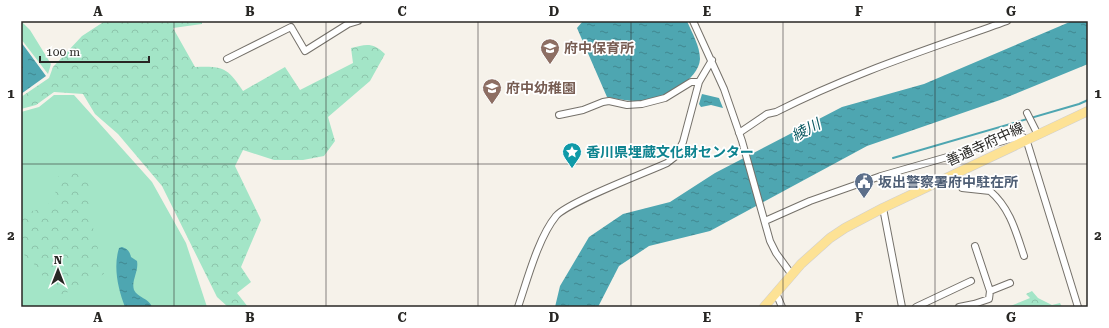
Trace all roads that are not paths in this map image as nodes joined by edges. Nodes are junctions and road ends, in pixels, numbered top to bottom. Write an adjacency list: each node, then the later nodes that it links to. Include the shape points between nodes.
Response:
1 (358, 21): 4 (street, via 348,24 305,51 291,27)
2 (693, 21): 5 (street)
3 (1008, 21): 10 (street, via 865,72 767,114)
4 (227, 59)
5 (712, 60): 6 (street); 10 (street)
6 (699, 82): 8 (street, via 691,82 665,98 642,104 627,105 609,101); 24 (street, via 683,142 676,156 667,164 571,205 556,216 541,243)
7 (1088, 111): 11 (main road, 善通寺府中線)
8 (559, 115)
9 (1028, 115): 11 (street)
10 (739, 133): 15 (street)
11 (1038, 135): 12 (main road, 善通寺府中線)
12 (1026, 141): 13 (main road, 善通寺府中線); 15 (street, via 1023,137 1017,137 881,176); 30 (street)
13 (955, 173): 14 (main road, 善通寺府中線); 17 (street, via 962,188 990,191 1000,201 1012,221)
14 (883, 208): 18 (main road, 善通寺府中線, via 830,238); 27 (street)
15 (764, 220): 18 (street, via 776,253)
16 (974, 246): 21 (street)
17 (1024, 256)
18 (792, 275): 22 (main road, 善通寺府中線)
19 (971, 281): 28 (street)
20 (1010, 283): 21 (street)
21 (990, 291): 23 (street, via 989,298)
22 (776, 294): 25 (main road, 善通寺府中線); 26 (street)
23 (974, 305): 29 (street)
24 (518, 307)
25 (764, 307)
26 (782, 307)
27 (902, 307)
28 (916, 307)
29 (959, 307)
30 (1078, 307)

